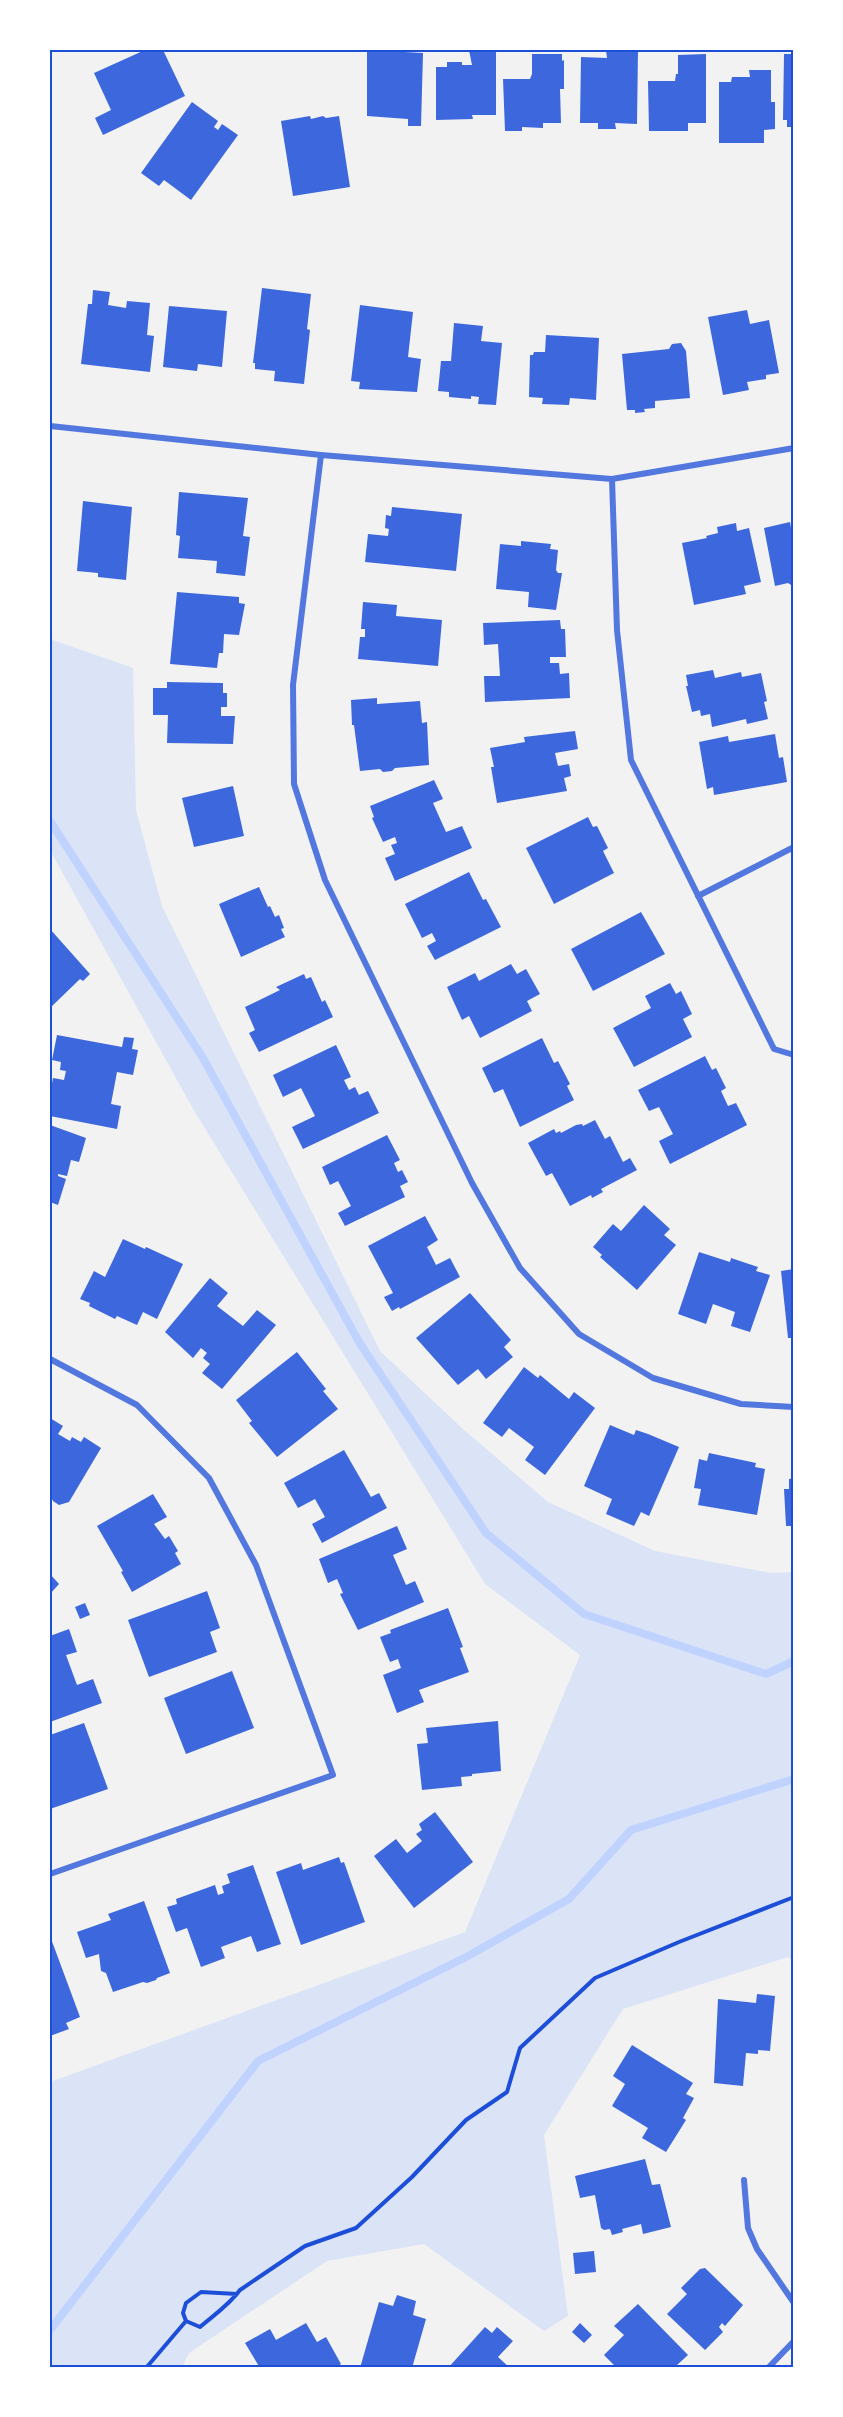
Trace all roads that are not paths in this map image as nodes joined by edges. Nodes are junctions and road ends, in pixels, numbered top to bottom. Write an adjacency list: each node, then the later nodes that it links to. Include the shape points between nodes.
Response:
1 (50, 426): 3 (street)
2 (794, 448): 4 (street)
3 (321, 455): 4 (street); 9 (street, via 293,685 294,784 326,880 472,1184 520,1268 579,1334 653,1378 741,1404)
4 (612, 479): 6 (street, via 617,630 630,760)
5 (794, 847): 6 (street)
6 (698, 896): 7 (street, via 774,1049)
7 (794, 1055)
8 (50, 1359): 10 (street, via 137,1405 209,1478 256,1565 333,1775)
9 (794, 1407)
10 (50, 1874)
11 (744, 2180): 12 (street, via 748,2228 757,2249)
12 (794, 2303)
13 (794, 2341): 14 (street)
14 (768, 2367)

